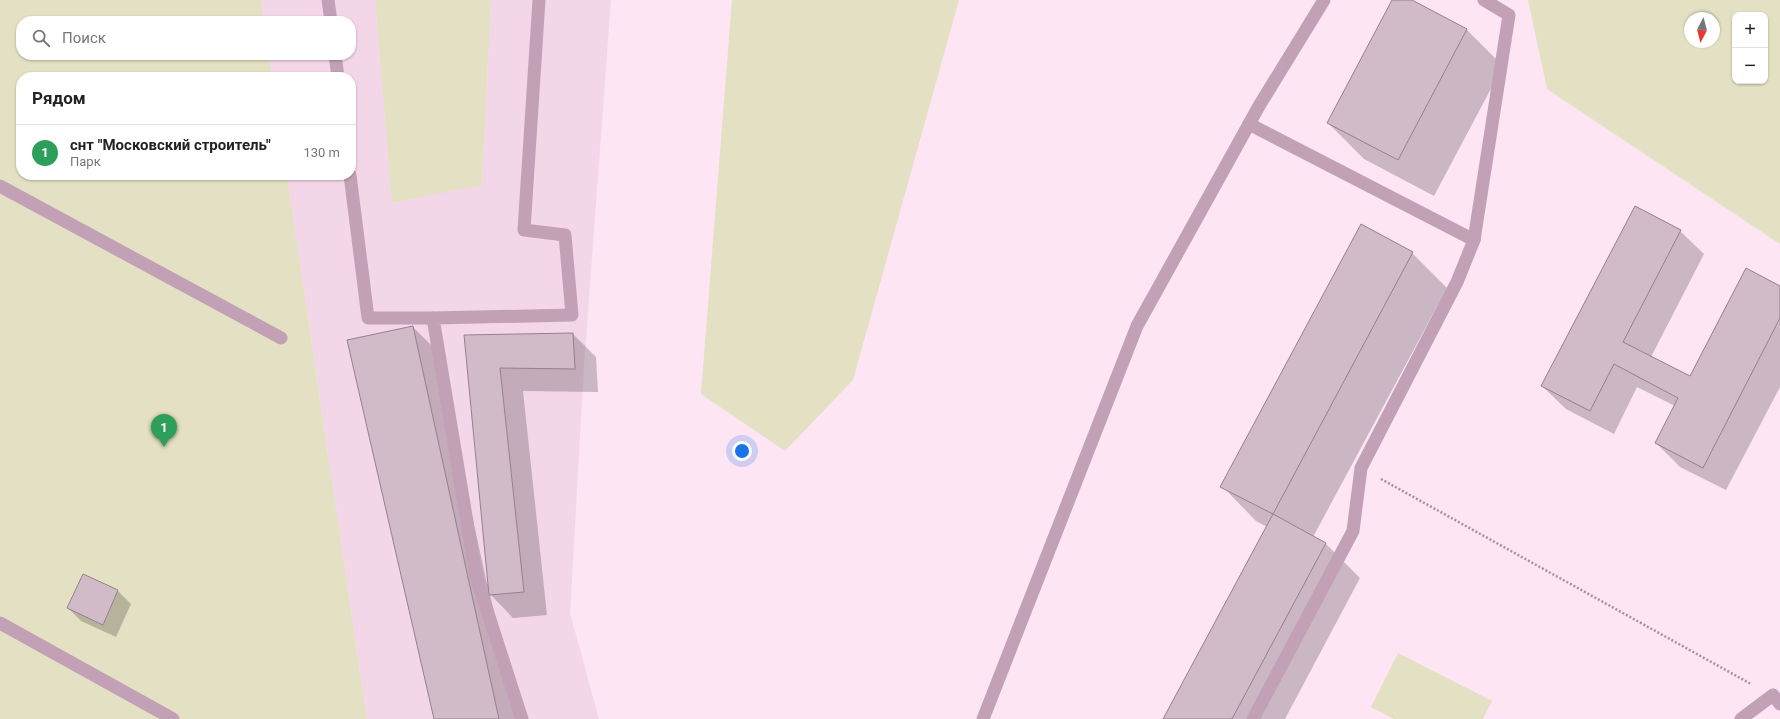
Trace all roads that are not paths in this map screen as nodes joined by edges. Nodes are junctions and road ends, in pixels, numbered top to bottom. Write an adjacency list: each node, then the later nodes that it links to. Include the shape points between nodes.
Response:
1 (328, 0): 5 (lane)
2 (539, 0): 12 (lane, via 524,230 565,235 572,315)
3 (1324, 0): 8 (lane)
4 (1484, 0): 11 (lane, via 1509,15)
5 (330, 16)
6 (336, 60): 7 (lane)
7 (337, 72)
8 (1249, 124): 11 (lane); 18 (lane, via 1137,326)
9 (351, 180): 12 (lane, via 368,318)
10 (0, 186): 13 (lane)
11 (1474, 240): 19 (lane, via 1457,282 1361,468 1352,531)
12 (433, 318): 17 (lane, via 476,576)
13 (281, 338)
14 (0, 623): 16 (lane)
15 (1776, 700): 20 (lane)
16 (173, 719)
17 (522, 719)
18 (983, 719)
19 (1253, 719)
20 (1741, 719)

